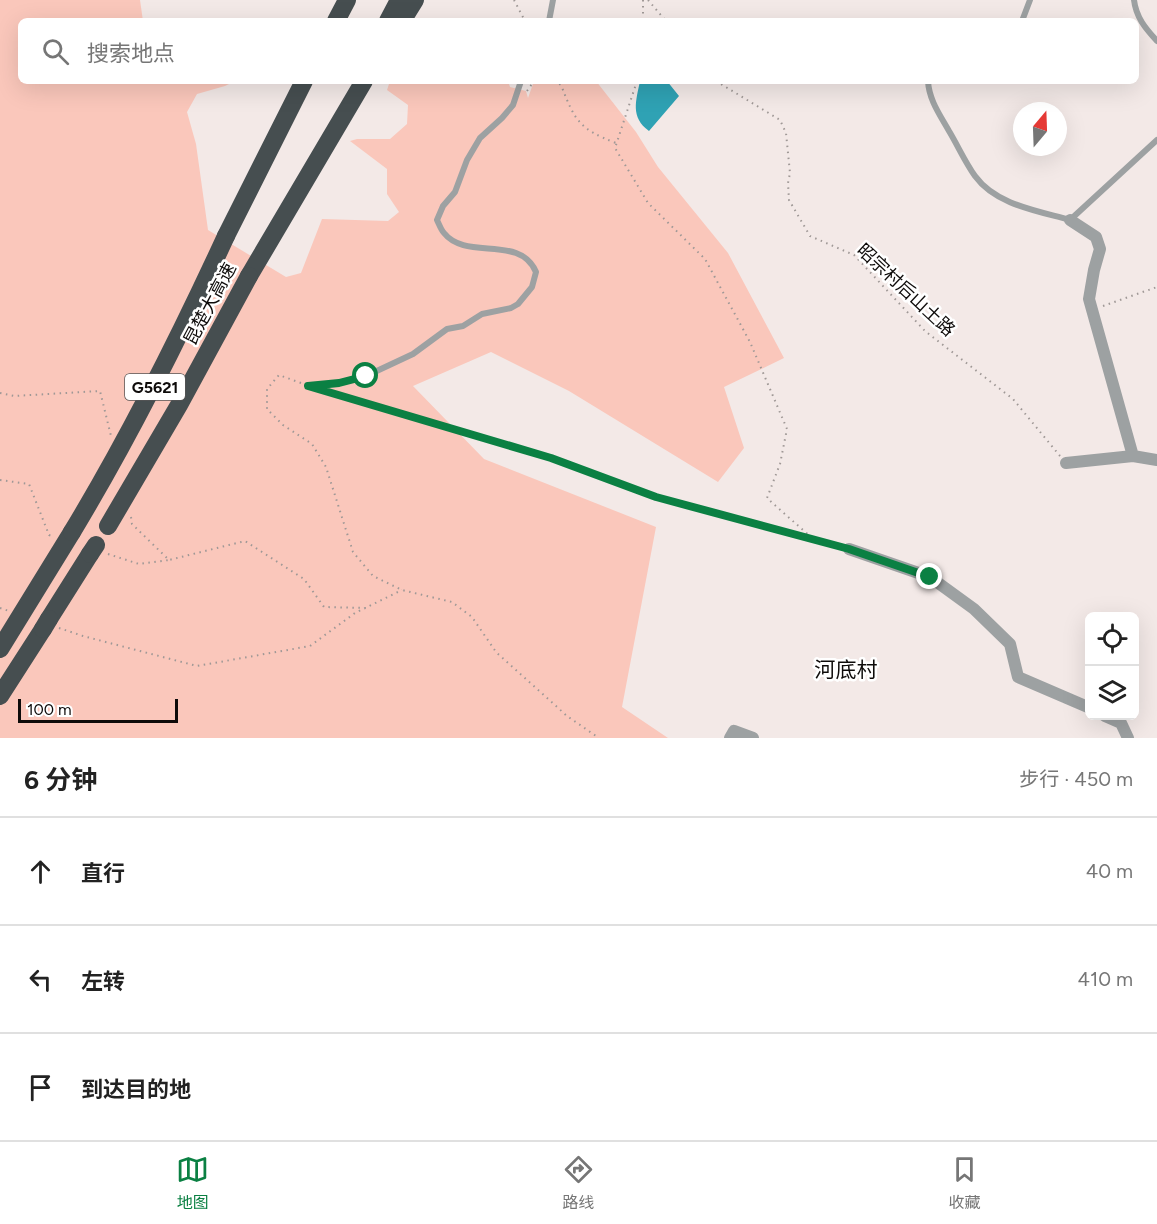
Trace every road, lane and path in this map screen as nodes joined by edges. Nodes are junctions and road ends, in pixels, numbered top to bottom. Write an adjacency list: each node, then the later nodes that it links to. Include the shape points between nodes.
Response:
1 (347, 0): 10 (highway)
2 (399, 0): 11 (highway)
3 (415, 0): 12 (highway)
4 (514, 0): 13 (path)
5 (554, 0): 14 (lane)
6 (643, 0): 15 (path)
7 (648, 0): 16 (path)
8 (1030, 0): 17 (lane)
9 (1134, 0): 19 (lane)
10 (338, 18)
11 (389, 18)
12 (404, 18)
13 (523, 18)
14 (550, 18)
15 (643, 18)
16 (663, 18)
17 (1023, 18)
18 (1139, 18): 20 (lane)
19 (1139, 18)
20 (1157, 41)
21 (302, 84): 44 (highway, 昆楚大高速 / G5621, bridge, via 158,380 113,465)
22 (352, 84): 32 (highway, 昆楚大高速 / G5621)
23 (362, 84): 32 (highway, G5621)
24 (520, 84): 35 (lane, via 513,105 480,138 437,220 444,234 458,242 512,251 527,259 536,272 532,287 511,308 482,314 463,326 447,329 413,354 366,376)
25 (559, 84): 30 (path, via 572,115 592,134)
26 (636, 84): 30 (path)
27 (721, 84): 41 (path, 昭宗村后山土路, via 780,120 786,133 789,200 810,236 854,255 925,331 1013,399)
28 (928, 84): 31 (lane, via 930,97 976,177 988,189 1027,208)
29 (1157, 140): 31 (lane)
30 (616, 144): 45 (path, via 648,203 705,259 750,342 787,429 780,464 767,498)
31 (1070, 220): 34 (street, via 1096,237 1100,249 1089,299)
32 (249, 276): 47 (highway, 昆楚大高速 / G5621, bridge, via 108,526)
33 (1157, 287): 34 (path)
34 (1092, 310): 39 (street)
35 (308, 386): 49 (path, via 279,375 267,389 267,409 312,444 326,467 353,552 372,576)
36 (329, 392): 45 (path, via 551,458 656,497)
37 (0, 393): 38 (path, via 14,396 100,391)
38 (111, 435)
39 (1133, 456): 40 (street); 41 (street)
40 (1157, 460)
41 (1066, 463)
42 (0, 480): 44 (path, via 29,484 49,535)
43 (130, 513): 48 (path, via 132,524)
44 (66, 535): 52 (highway, 昆楚大高速 / G5621)
45 (814, 540): 46 (path)
46 (849, 549): 54 (street, via 930,577 974,609 1010,644 1018,677)
47 (98, 551): 48 (path, via 139,564); 51 (highway, 昆楚大高速 / G5621)
48 (170, 560): 50 (path, via 244,541 304,579 324,607)
49 (402, 591): 50 (path); 56 (path, via 452,602 472,617 495,652 567,716)
50 (366, 608): 51 (path, via 310,646 197,666)
51 (47, 624): 53 (highway, 昆楚大高速 / G5621)
52 (0, 649)
53 (0, 696)
54 (1085, 706)
55 (1114, 720): 59 (street, via 1121,723)
56 (599, 738)
57 (730, 738): 58 (street, via 734,731)
58 (753, 738)
59 (1128, 738)

